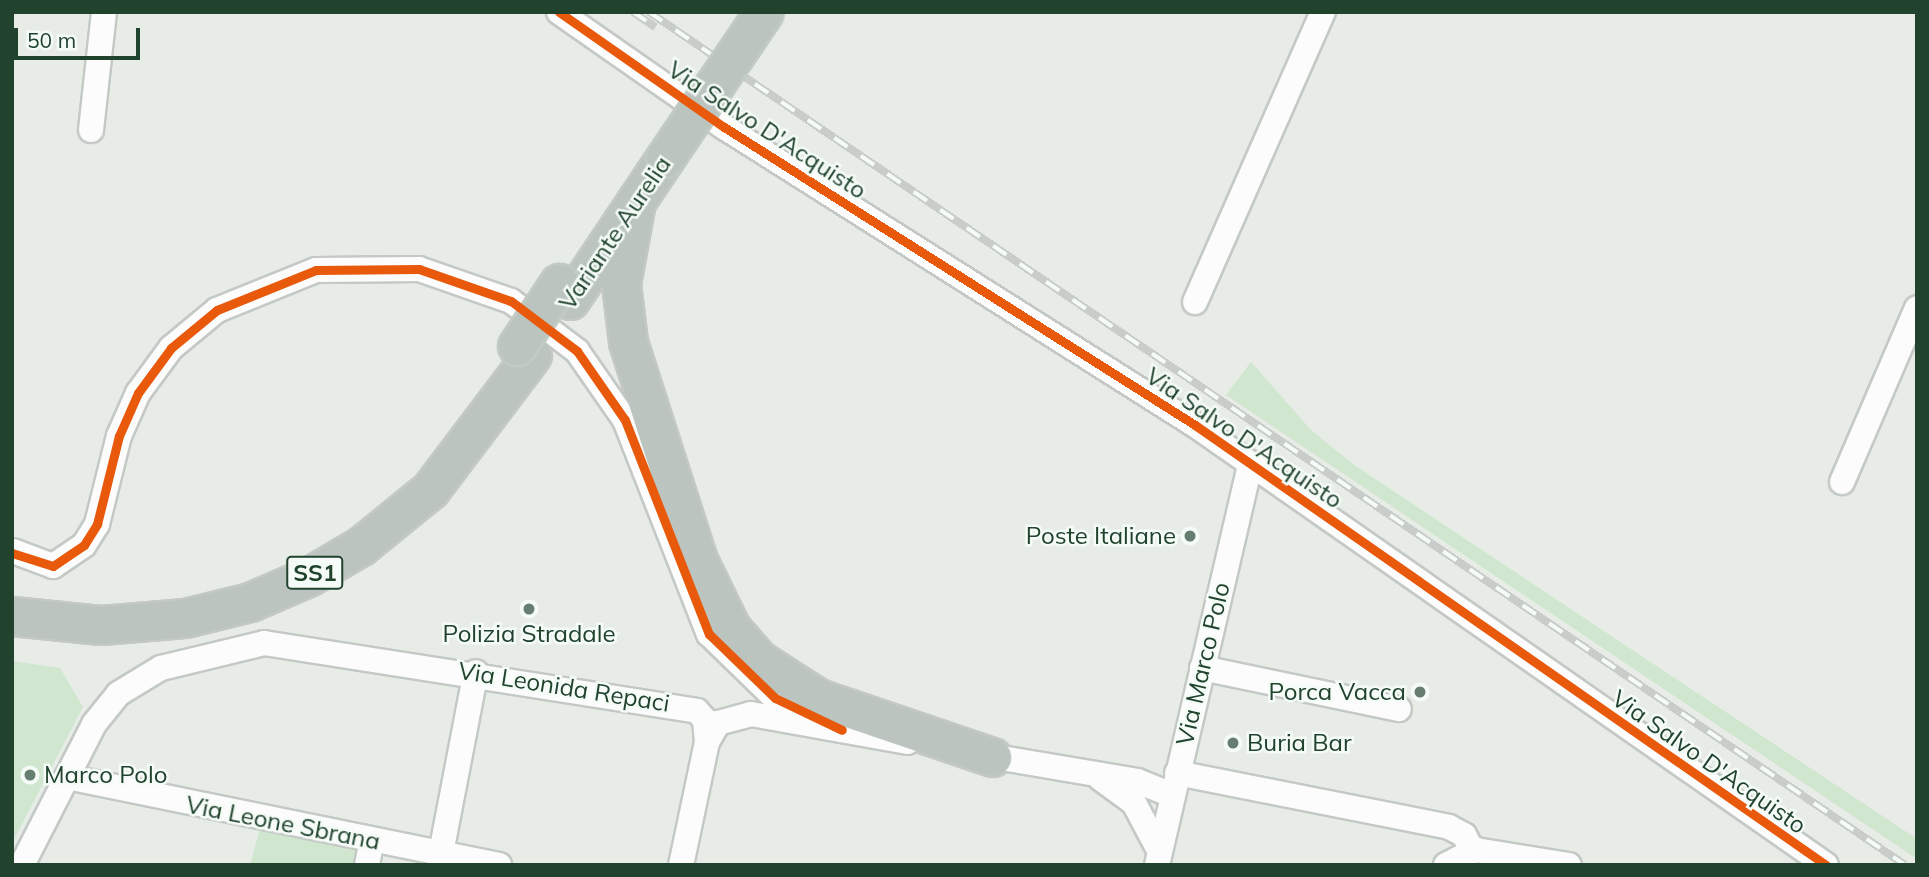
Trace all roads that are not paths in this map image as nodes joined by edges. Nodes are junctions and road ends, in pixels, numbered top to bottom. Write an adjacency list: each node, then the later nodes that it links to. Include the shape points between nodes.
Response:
1 (104, 12): 6 (street)
2 (559, 12): 13 (street, Via Salvo D'Acquisto, via 735,134)
3 (742, 12): 7 (highway, Variante Aurelia / SS1)
4 (764, 12): 7 (highway, Variante Aurelia / SS1, bridge)
5 (1323, 12): 10 (street)
6 (91, 130)
7 (658, 152): 8 (highway, Variante Aurelia / SS1); 9 (highway, Variante Aurelia / SS1)
8 (636, 202): 9 (highway, Variante Aurelia / SS1); 25 (highway, via 621,284 628,342 698,560 731,628 759,660 818,698)
9 (564, 291): 12 (highway, Variante Aurelia / SS1)
10 (1195, 302)
11 (1917, 308): 14 (street)
12 (524, 351): 17 (highway, Variante Aurelia / SS1, via 412,482 306,557 237,588 172,602 108,607); 18 (highway, Variante Aurelia / SS1, via 430,490 387,527 310,576 250,602 185,618 101,625)
13 (1251, 464): 19 (street, Via Marco Polo); 39 (street, Via Salvo D'Acquisto)
14 (1842, 481)
15 (12, 535): 16 (street)
16 (12, 552): 22 (street, via 53,566 84,545 97,524 119,436 138,393 171,348 217,310 316,270 419,269 493,292 577,351 625,420 709,634 775,698)
17 (12, 598)
18 (12, 616)
19 (1202, 668): 21 (street); 23 (street, Via Marco Polo)
20 (476, 672): 24 (street, Via Leonida Repaci, via 684,706 703,716); 26 (street, Via Leonida Repaci, via 280,643 219,650 131,683 104,708); 31 (street)
21 (1399, 709)
22 (842, 730): 24 (street, via 745,714 718,723); 25 (street)
23 (1185, 741): 27 (street, via 1157,770); 28 (street, Via Marco Polo)
24 (706, 742): 36 (street)
25 (992, 757): 27 (street, via 1100,778)
26 (67, 777): 29 (street, Via Leone Sbrana); 33 (street, Via Leonida Repaci)
27 (1127, 789): 28 (street); 32 (street)
28 (1172, 793): 30 (street, via 1449,828 1464,835); 32 (street, Via Marco Polo)
29 (372, 840): 31 (street, Via Leone Sbrana); 34 (street)
30 (1472, 850): 37 (street); 38 (street)
31 (441, 853): 35 (street, Via Leone Sbrana)
32 (1158, 858)
33 (22, 865)
34 (367, 865)
35 (499, 865)
36 (681, 865)
37 (1446, 865)
38 (1569, 865)
39 (1826, 865)

